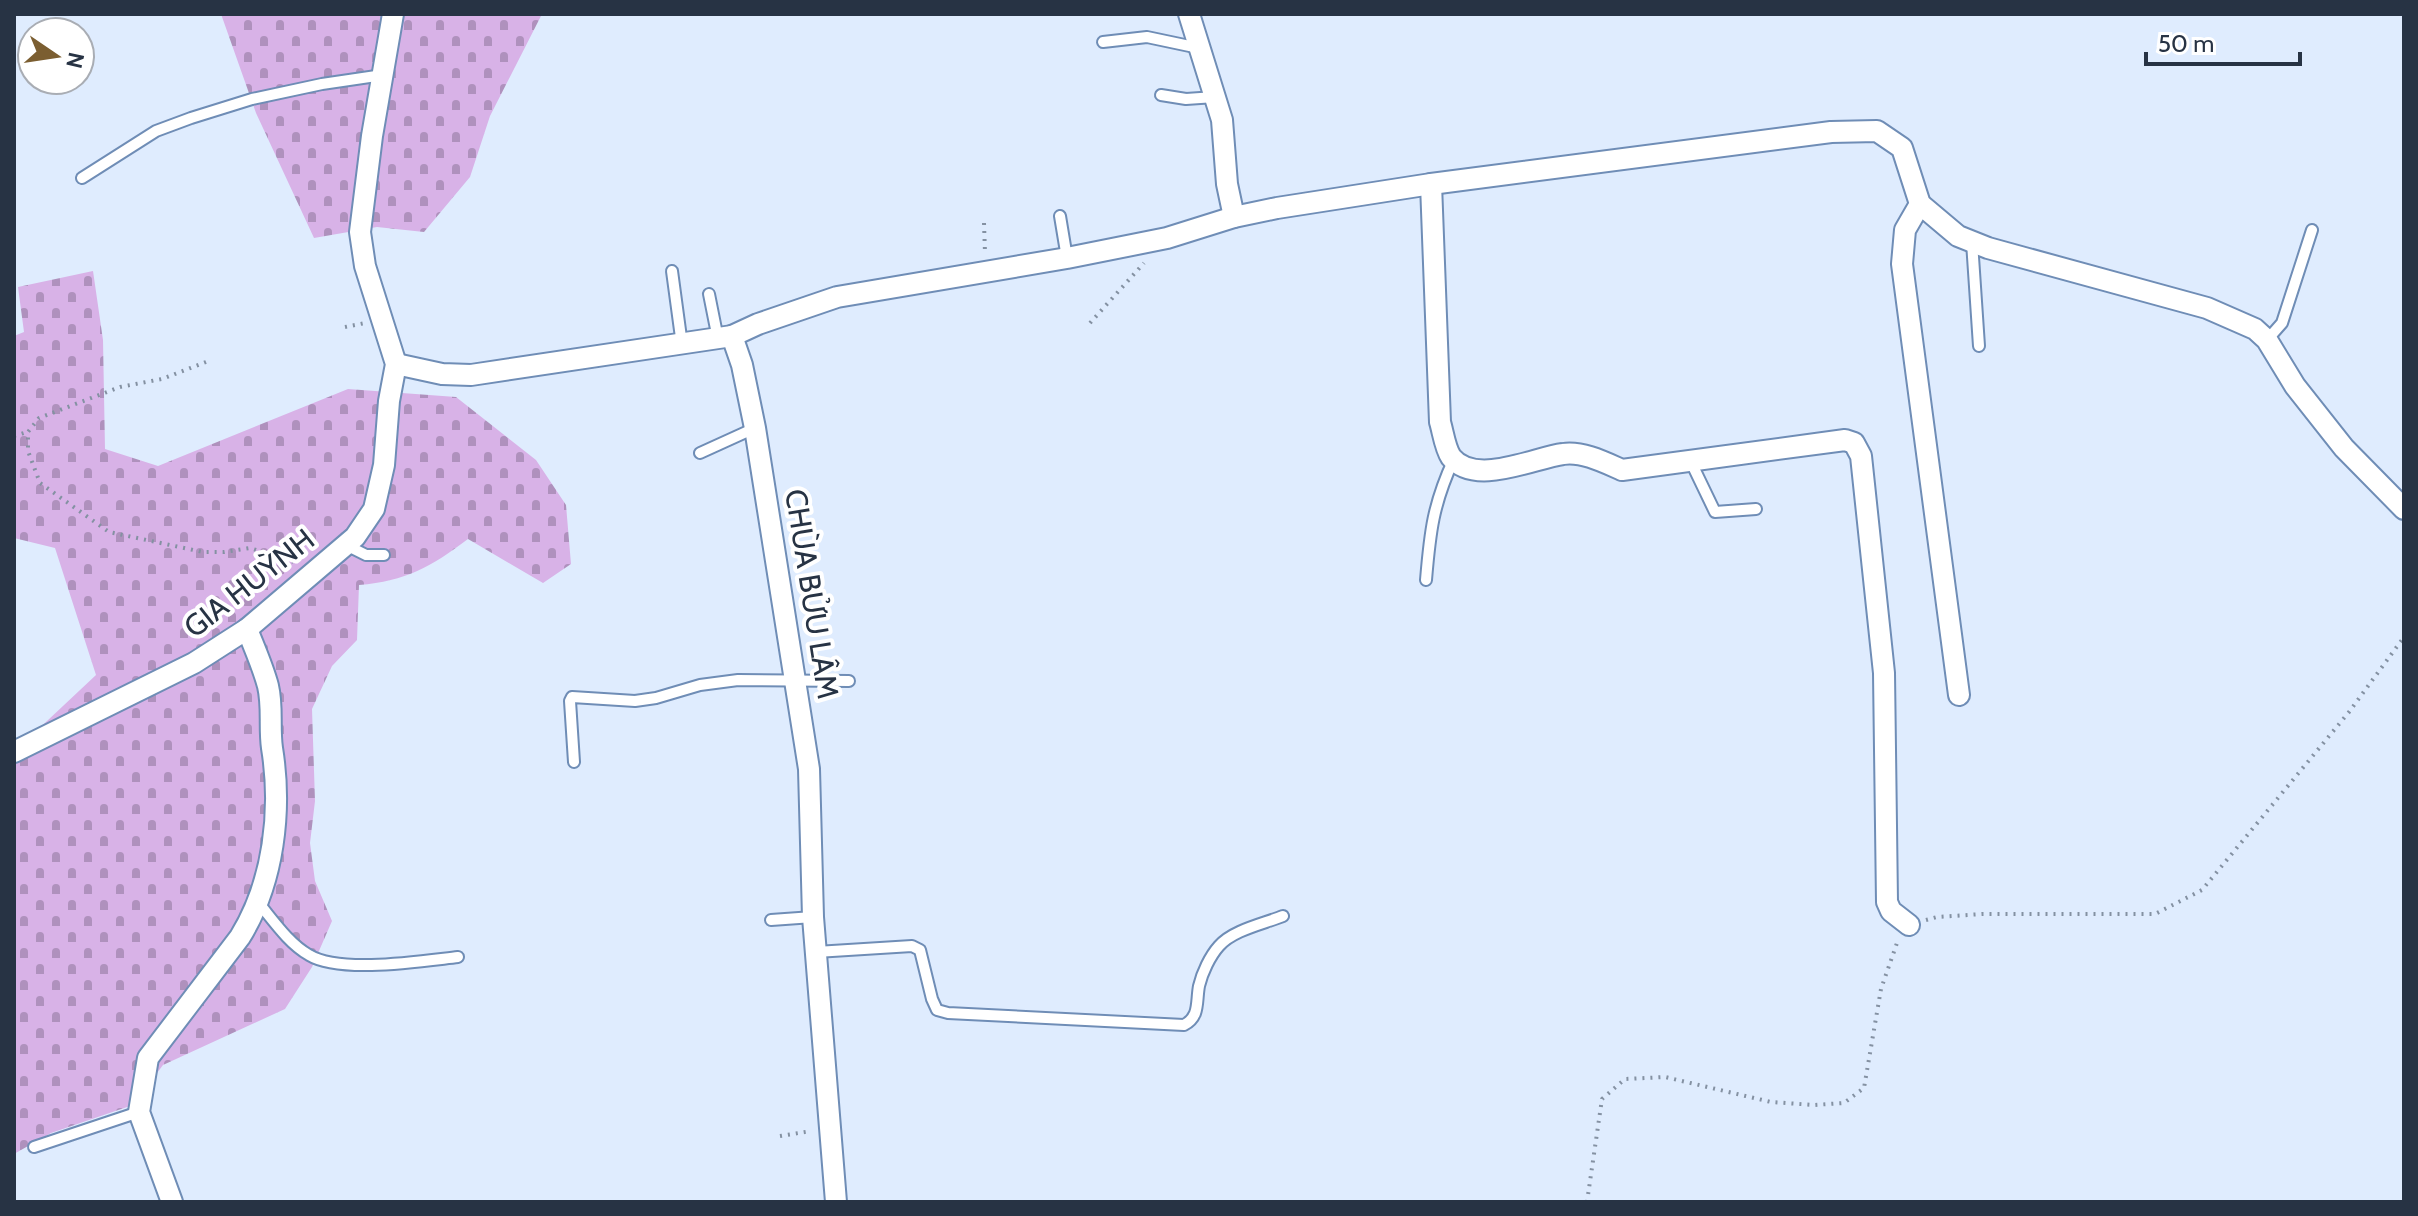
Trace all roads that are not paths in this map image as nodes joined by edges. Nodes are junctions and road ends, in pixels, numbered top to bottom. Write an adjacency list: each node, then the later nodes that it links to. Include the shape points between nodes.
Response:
1 (393, 14): 5 (street)
2 (1189, 14): 4 (street)
3 (1103, 42): 4 (lane, via 1147,37)
4 (1199, 48): 7 (street)
5 (383, 75): 8 (lane, via 252,99 191,118 156,131); 22 (street, via 360,232 365,266)
6 (1161, 95): 7 (lane)
7 (1215, 97): 12 (street)
8 (82, 178)
9 (1431, 184): 10 (street, via 1831,132 1877,131 1902,148); 12 (street); 25 (street, via 1440,422)
10 (1920, 204): 14 (street); 35 (street, via 1905,230 1902,264)
11 (1060, 216): 15 (lane)
12 (1234, 217): 15 (street, via 1167,238)
13 (2312, 230): 19 (lane, via 2282,323)
14 (1972, 242): 19 (street, via 2207,308 2255,329); 21 (lane)
15 (1067, 258): 18 (street, via 837,297)
16 (672, 271): 20 (lane)
17 (709, 294): 18 (lane)
18 (725, 338): 20 (street); 23 (street, CHÙA BỬU LÂM, via 742,365)
19 (2267, 340): 28 (street, via 2344,448)
20 (682, 345): 22 (street, via 471,375)
21 (1979, 346)
22 (396, 364): 29 (street, GIA HUỲNH, via 374,509)
23 (755, 428): 24 (lane); 34 (street, CHÙA BỬU LÂM)
24 (700, 453)
25 (1454, 459): 26 (street, via 1469,469 1506,469 1563,453 1622,470); 31 (lane, via 1432,519)
26 (1690, 460): 27 (lane, via 1715,512); 42 (street, via 1845,440 1854,443 1861,456 1884,673 1887,902)
27 (1756, 509)
28 (2404, 509)
29 (346, 545): 30 (lane, via 366,555); 32 (street, GIA HUỲNH)
30 (384, 555)
31 (1426, 580)
32 (247, 629): 36 (street, GIA HUỲNH, via 194,663); 38 (street, via 268,685 277,779 271,851)
33 (849, 681): 34 (lane)
34 (796, 682): 37 (lane, via 738,680 635,701 572,697); 40 (street, CHÙA BỬU LÂM, via 809,769)
35 (1959, 695)
36 (14, 752)
37 (574, 762)
38 (257, 901): 44 (lane, via 311,957 338,964); 45 (street, via 240,937 148,1058)
39 (1283, 916): 43 (lane, via 1219,946 1200,984 1196,1012 1184,1025 948,1013 937,1010 920,950 912,946)
40 (813, 917): 41 (lane); 43 (street, CHÙA BỬU LÂM)
41 (771, 920)
42 (1909, 925)
43 (816, 952): 48 (street, CHÙA BỬU LÂM)
44 (458, 957)
45 (139, 1112): 46 (lane); 47 (street)
46 (34, 1147)
47 (172, 1202)
48 (836, 1202)

